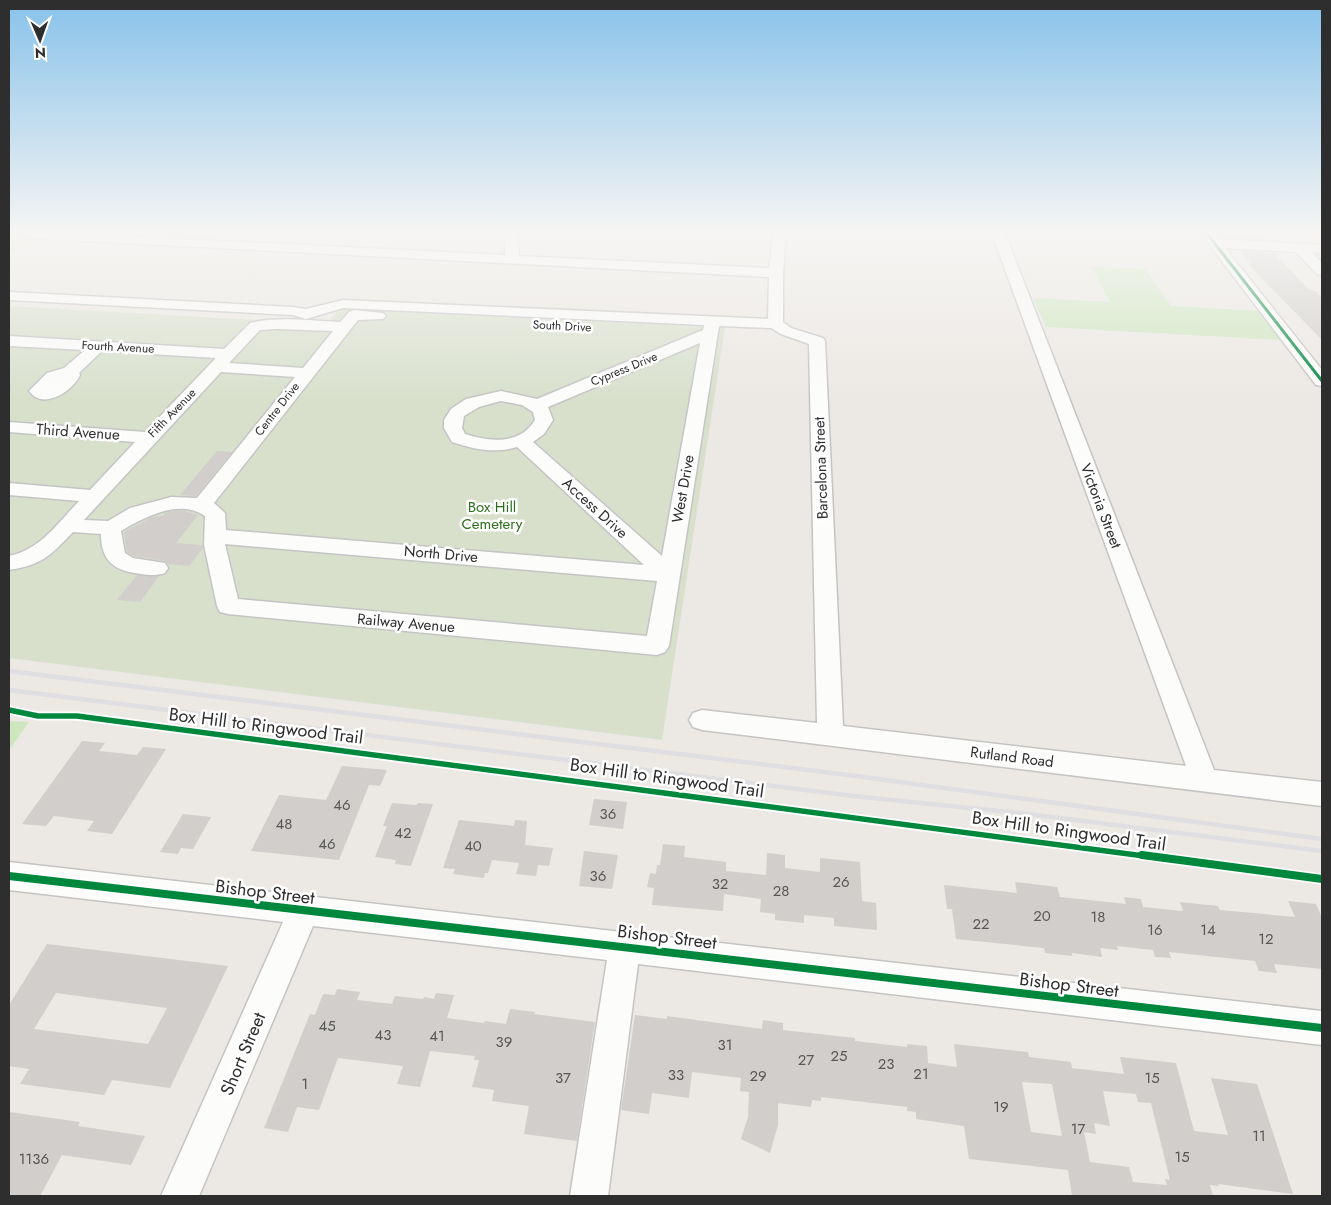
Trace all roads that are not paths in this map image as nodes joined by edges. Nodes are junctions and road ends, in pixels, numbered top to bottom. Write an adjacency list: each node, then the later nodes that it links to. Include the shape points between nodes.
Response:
1 (776, 287): 6 (street)
2 (1018, 287): 30 (street, Victoria Street)
3 (1249, 287): 13 (street)
4 (9, 296): 7 (street, via 306,314 343,304)
5 (349, 321): 7 (street, South Drive); 10 (street, Fifth Avenue, via 255,326); 12 (street, Centre Drive)
6 (775, 324): 7 (street); 29 (street, Barcelona Street, via 817,341)
7 (711, 327): 14 (street, Cypress Drive); 26 (street, West Drive)
8 (9, 340): 9 (street, Fourth Avenue)
9 (99, 346): 10 (street, Fourth Avenue); 11 (street)
10 (222, 360): 12 (street, Fourth Avenue); 16 (street, Fifth Avenue)
11 (70, 372)
12 (305, 373): 20 (street, Centre Drive)
13 (1322, 381)
14 (538, 405): 17 (street, via 543,412 543,425 534,436); 17 (street, via 515,396 486,398 462,408 452,420 454,433 468,443 491,447)
15 (9, 427): 16 (street, Third Avenue)
16 (148, 438): 19 (street, Fifth Avenue)
17 (522, 442): 26 (street, Access Drive)
18 (9, 489): 19 (street)
19 (92, 496): 21 (street, Fifth Avenue)
20 (202, 504): 22 (street, via 159,506 137,513); 23 (street, via 215,513 218,526)
21 (67, 524): 22 (street); 24 (street, Fifth Avenue, via 43,551)
22 (111, 528): 25 (street, via 110,542 119,561 126,565)
23 (214, 536): 26 (street, North Drive); 27 (street, Railway Avenue, via 228,606)
24 (17, 562)
25 (157, 568)
26 (668, 574): 27 (street, West Drive)
27 (657, 646)
28 (702, 720): 29 (street, Rutland Road)
29 (830, 734): 30 (street, Rutland Road)
30 (1204, 781): 31 (street, Rutland Road)
31 (1322, 794)
32 (9, 876): 33 (street, Bishop Street)
33 (304, 910): 34 (street, Bishop Street); 36 (street, Short Street)
34 (625, 946): 35 (street, Bishop Street); 37 (street)
35 (1322, 1028)
36 (180, 1196)
37 (589, 1196)

